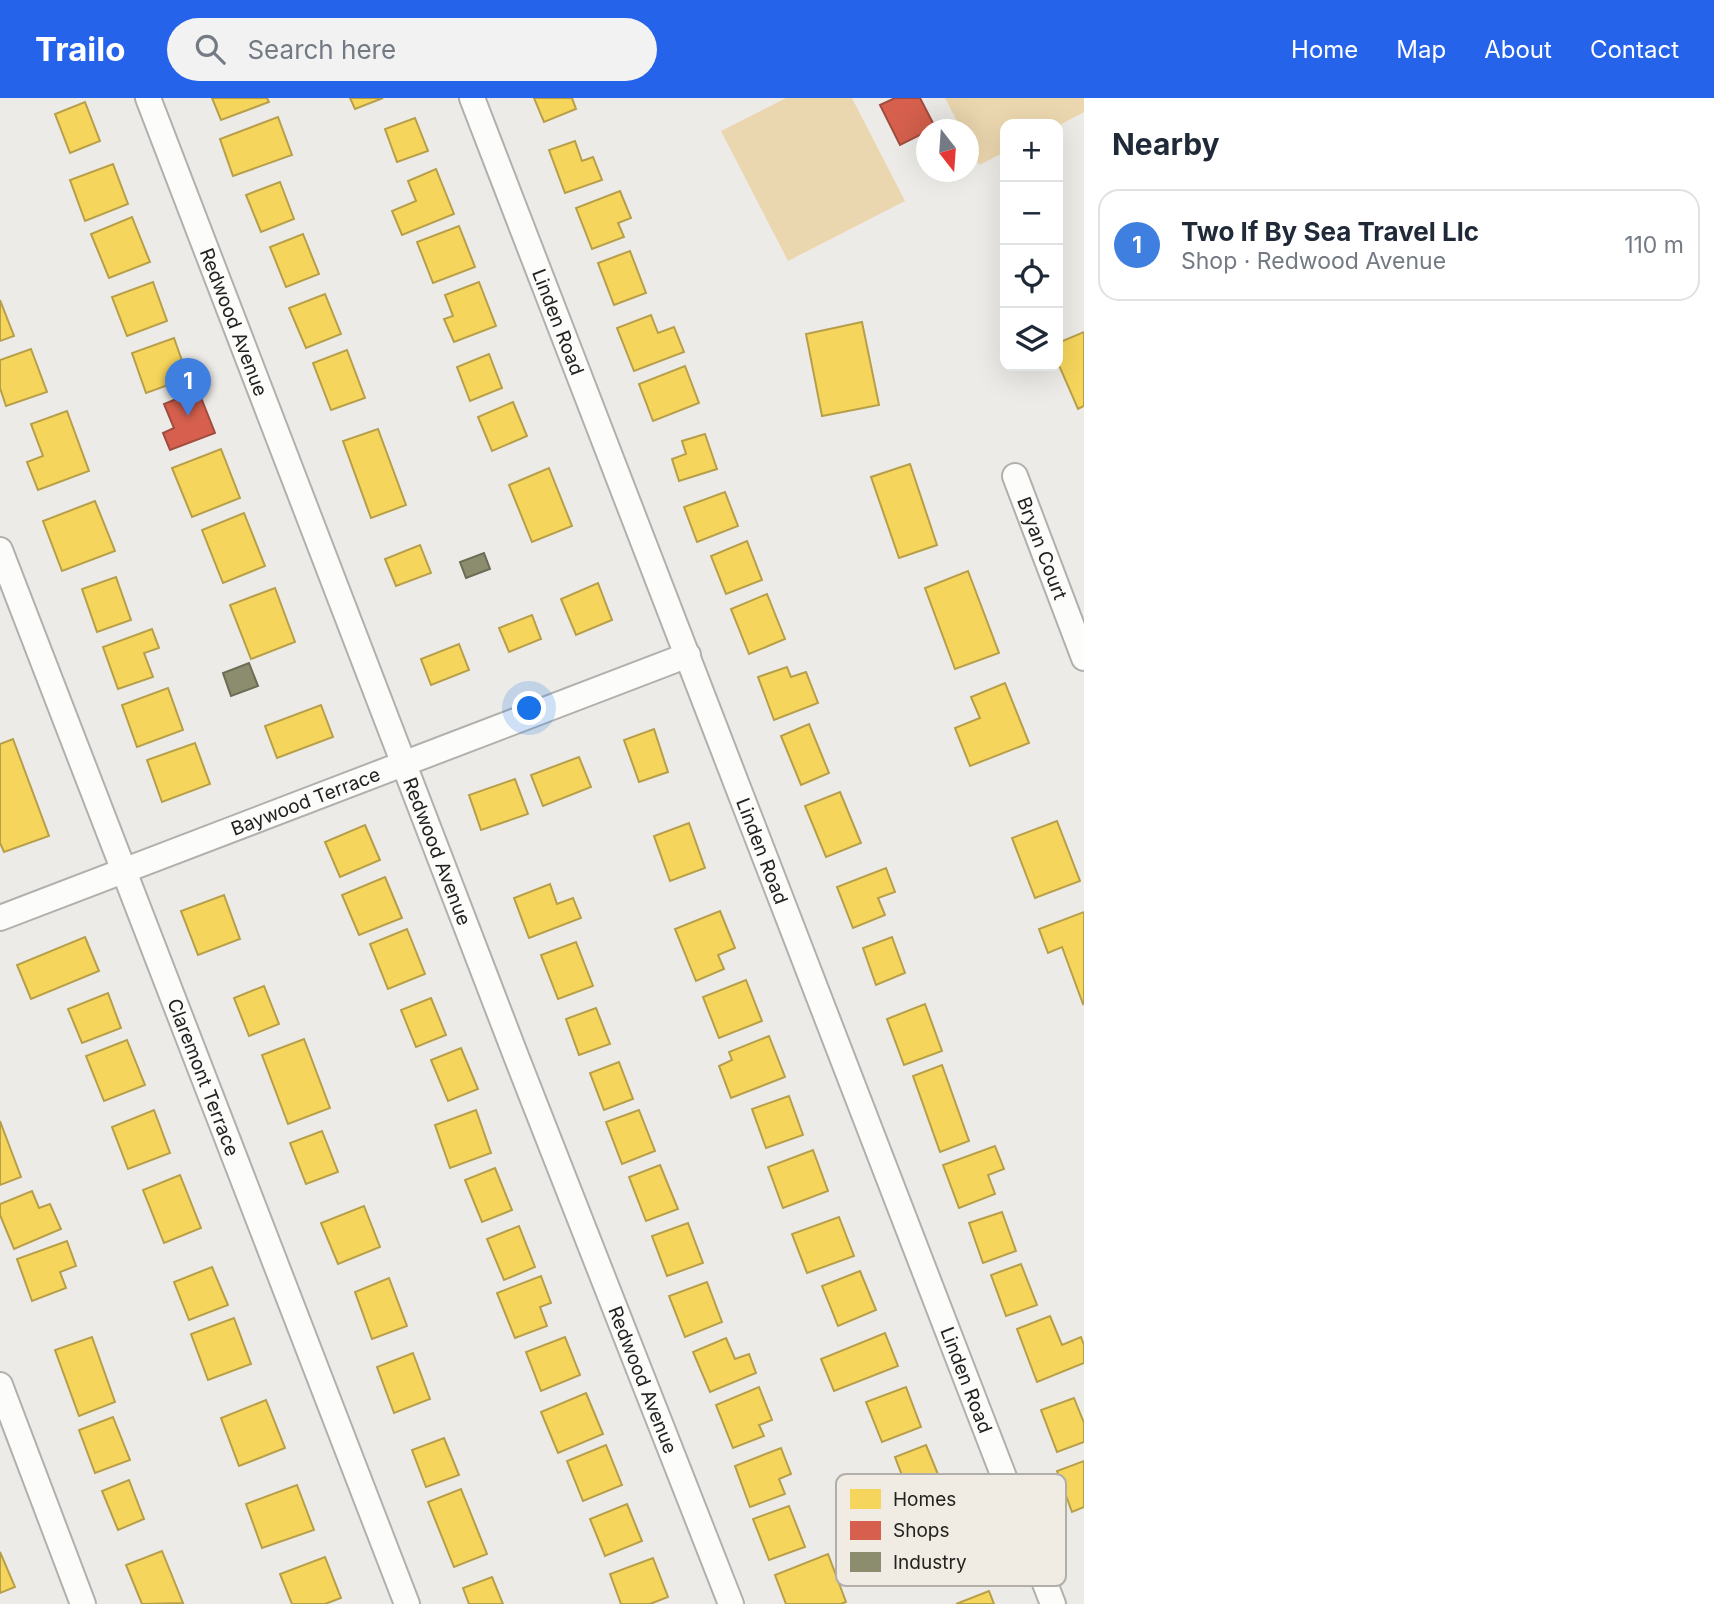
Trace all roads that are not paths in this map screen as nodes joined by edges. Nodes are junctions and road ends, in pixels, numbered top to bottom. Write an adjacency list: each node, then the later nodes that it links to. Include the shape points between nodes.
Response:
1 (148, 98): 7 (street, Redwood Avenue)
2 (472, 98): 5 (street, Linden Road)
3 (1015, 476): 6 (street, Bryan Court)
4 (0, 550): 8 (street, Claremont Terrace)
5 (688, 654): 7 (street, Baywood Terrace); 11 (street, Linden Road)
6 (1084, 658)
7 (404, 762): 8 (street, Baywood Terrace); 15 (street, Redwood Avenue)
8 (123, 870): 9 (street, Baywood Terrace); 14 (street, Claremont Terrace)
9 (0, 918)
10 (0, 1385): 13 (street)
11 (1002, 1474)
12 (1046, 1586): 16 (street, Linden Road)
13 (83, 1604)
14 (407, 1604)
15 (731, 1604)
16 (1053, 1604)

